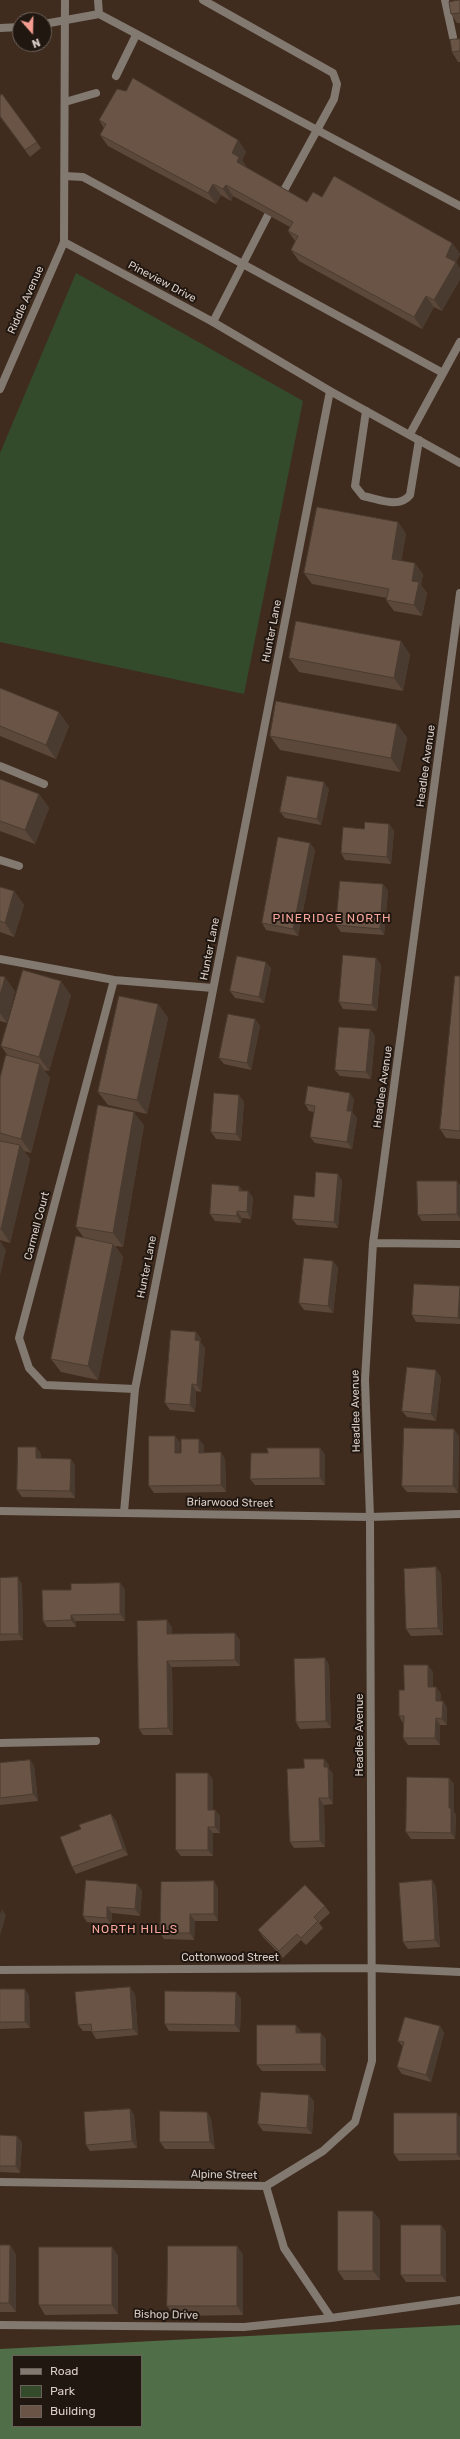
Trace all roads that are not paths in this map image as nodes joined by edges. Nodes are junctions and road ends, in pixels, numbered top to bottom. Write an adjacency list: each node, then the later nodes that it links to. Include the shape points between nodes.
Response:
1 (65, 0): 6 (street)
2 (98, 0): 5 (street)
3 (203, 0): 15 (street, via 333,73 337,84 334,99)
4 (445, 0): 11 (street)
5 (99, 14): 6 (street); 10 (street)
6 (66, 21): 7 (street); 14 (street)
7 (52, 23)
8 (12, 27): 9 (street)
9 (0, 28)
10 (136, 35): 12 (street); 15 (street)
11 (453, 37)
12 (116, 76)
13 (96, 93): 14 (street)
14 (65, 102): 16 (street)
15 (317, 132): 17 (street); 18 (street)
16 (65, 176): 20 (street); 21 (street, via 83,177)
17 (282, 194)
18 (460, 206)
19 (268, 215): 21 (street)
20 (64, 242): 22 (street, Pineview Drive); 25 (street, Riddle Avenue)
21 (242, 265): 22 (street); 24 (street)
22 (213, 322): 27 (street, Pineview Drive)
23 (460, 342): 24 (street)
24 (443, 373): 29 (street)
25 (3, 374): 26 (street, Riddle Avenue)
26 (0, 389)
27 (330, 391): 28 (street, Pineview Drive); 39 (street, Hunter Lane)
28 (366, 411): 29 (street, Pineview Drive); 30 (street, via 355,486 363,496 399,504 406,500 410,495)
29 (410, 434): 30 (street, Pineview Drive)
30 (419, 440): 31 (street, Pineview Drive)
31 (460, 463)
32 (460, 593): 40 (street, Headlee Avenue)
33 (0, 766): 34 (street)
34 (44, 784)
35 (0, 860): 36 (street)
36 (19, 866)
37 (0, 959): 38 (street)
38 (114, 980): 39 (street); 42 (street, Carmell Court, via 19,1338 29,1368 45,1385)
39 (213, 988): 42 (street, Hunter Lane)
40 (373, 1243): 41 (street); 46 (street, Headlee Avenue, via 365,1380)
41 (460, 1244)
42 (135, 1389): 44 (street, Hunter Lane)
43 (0, 1511): 44 (street, Briarwood Street)
44 (124, 1512): 46 (street, Briarwood Street)
45 (460, 1514): 46 (street, Briarwood Street)
46 (370, 1517): 49 (street, Headlee Avenue)
47 (96, 1742): 48 (street)
48 (0, 1743)
49 (372, 1968): 50 (street, Cottonwood Street); 51 (street, Cottonwood Street); 53 (street, Headlee Avenue, via 372,2061 355,2122 323,2151)
50 (0, 1970)
51 (460, 1972)
52 (0, 2182): 53 (street, Alpine Street)
53 (266, 2186): 55 (street, Alpine Street, via 284,2248)
54 (460, 2300): 55 (street)
55 (331, 2318): 56 (street, Bishop Drive, via 244,2327)
56 (0, 2324)

